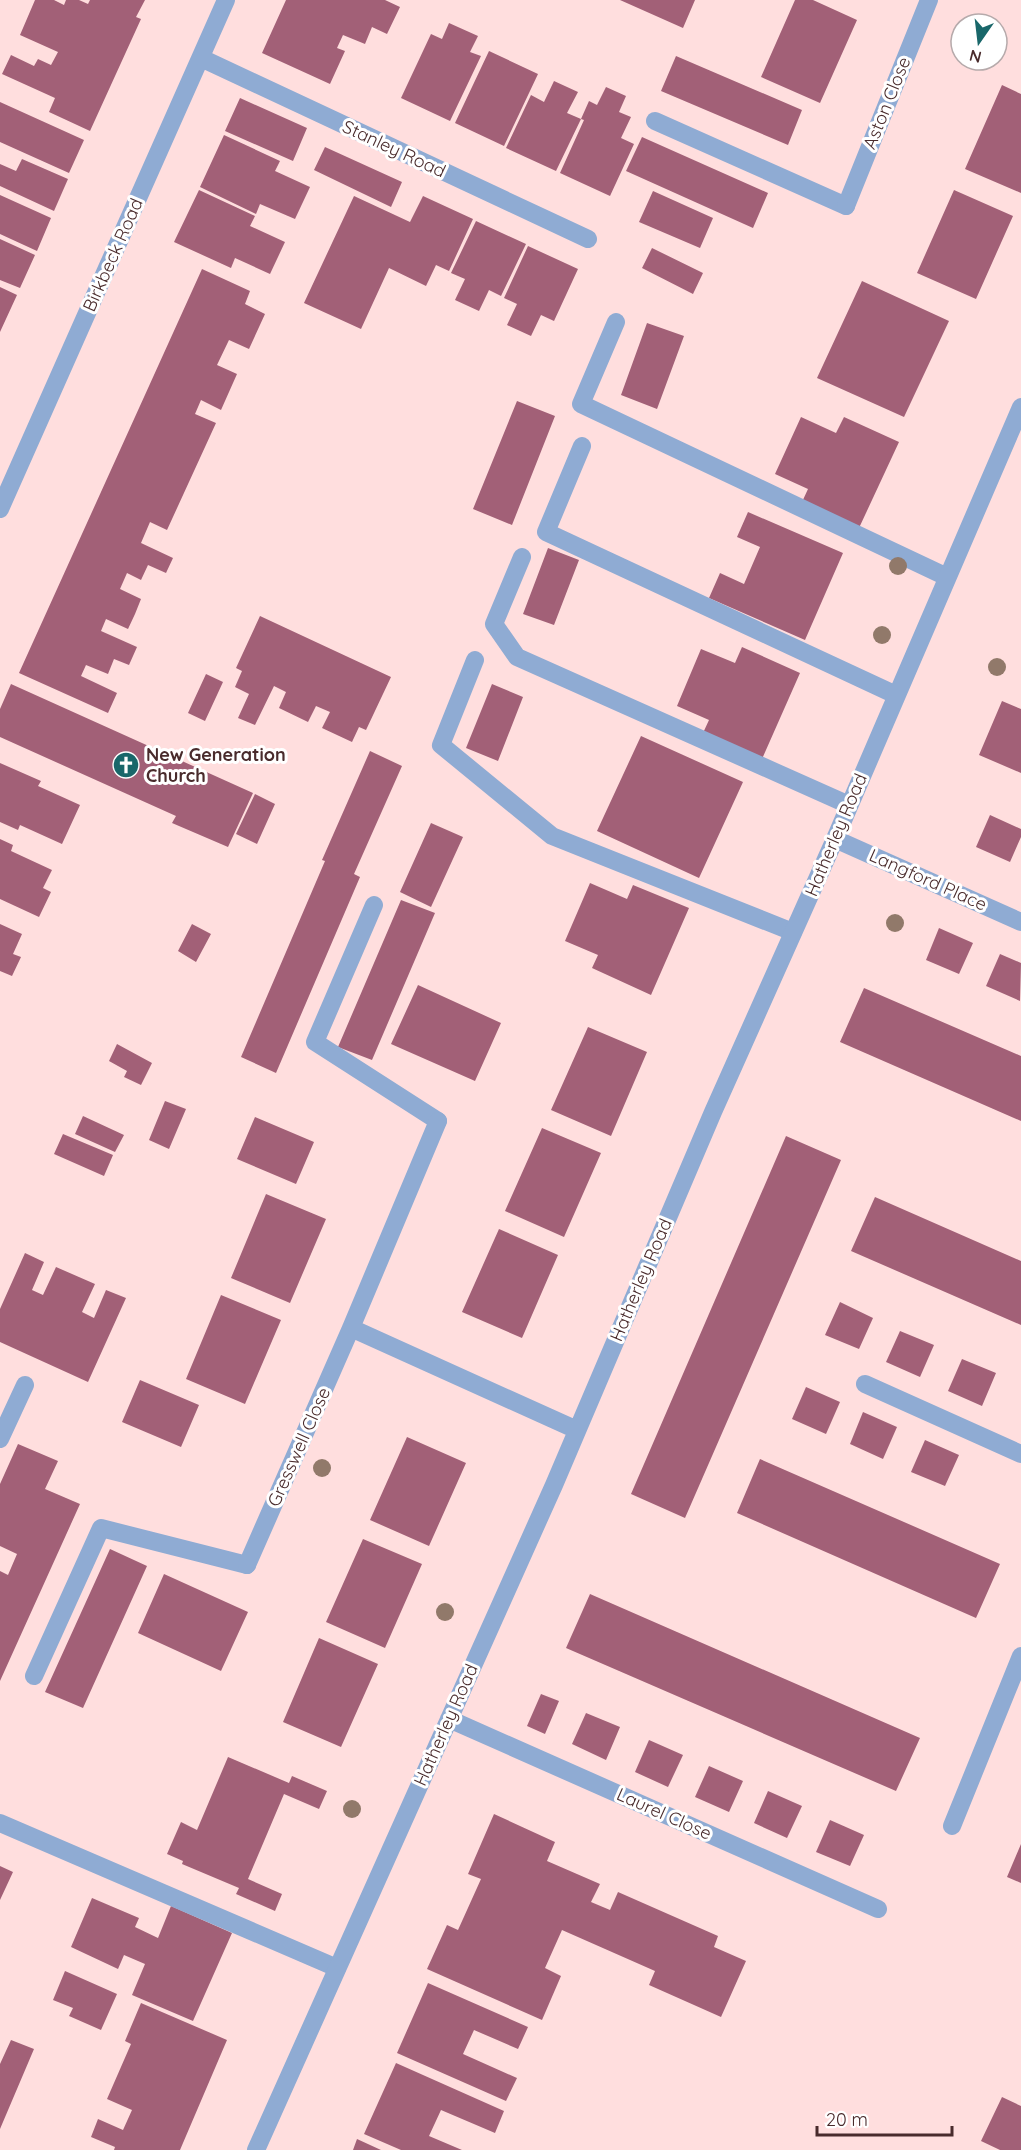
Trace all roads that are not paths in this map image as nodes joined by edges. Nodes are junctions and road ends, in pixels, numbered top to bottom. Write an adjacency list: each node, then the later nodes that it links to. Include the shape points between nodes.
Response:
1 (226, 0): 3 (street, Birkbeck Road)
2 (929, 0): 4 (street, Aston Close, via 846,206)
3 (201, 58): 5 (street, Stanley Road); 9 (street, Birkbeck Road)
4 (654, 121)
5 (588, 239)
6 (616, 322): 11 (street, via 581,404)
7 (1021, 408): 11 (street, Hatherley Road)
8 (582, 446): 13 (street, via 546,532)
9 (0, 509)
10 (522, 557): 14 (street, via 494,624 517,657)
11 (947, 577): 13 (street, Hatherley Road)
12 (475, 660): 18 (street, via 441,745 552,836)
13 (896, 695): 14 (street, Hatherley Road)
14 (849, 805): 15 (street, Hatherley Road)
15 (835, 838): 17 (street, Langford Place); 18 (street, Hatherley Road)
16 (374, 905): 19 (street, Gresswell Close, via 315,1042 438,1121)
17 (1021, 922)
18 (794, 932): 22 (street, Hatherley Road)
19 (351, 1328): 22 (street); 26 (street, Gresswell Close, via 247,1565 101,1528)
20 (866, 1384): 24 (street)
21 (25, 1385): 23 (street)
22 (577, 1430): 27 (street, Hatherley Road)
23 (0, 1439)
24 (1021, 1455)
25 (1021, 1656): 29 (street)
26 (34, 1676)
27 (450, 1719): 30 (street, Laurel Close); 31 (street, Hatherley Road)
28 (0, 1823): 31 (street)
29 (952, 1827)
30 (878, 1909)
31 (337, 1968): 32 (street, Hatherley Road)
32 (256, 2150)

